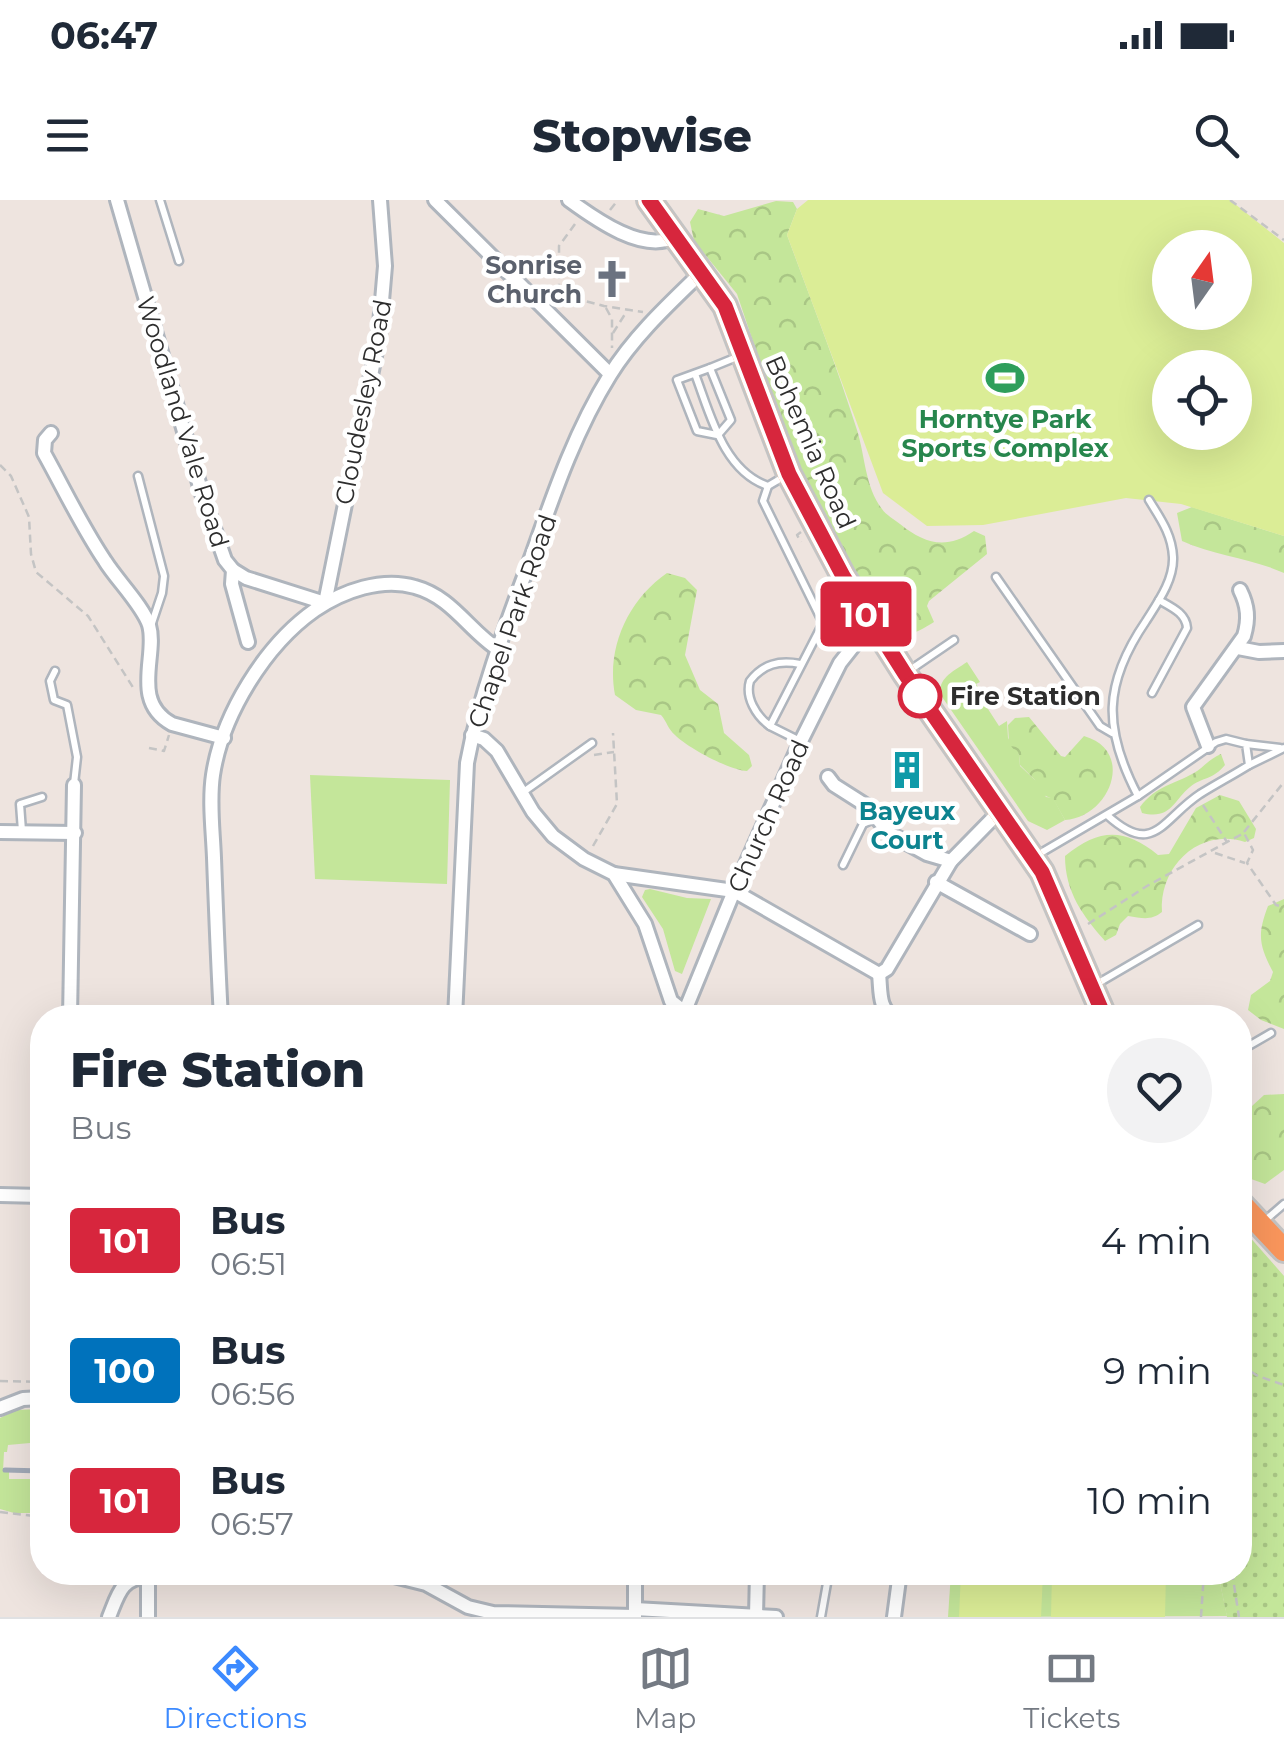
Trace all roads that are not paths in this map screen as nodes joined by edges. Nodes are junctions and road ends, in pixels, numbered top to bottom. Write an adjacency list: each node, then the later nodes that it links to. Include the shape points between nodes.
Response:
1 (117, 200): 20 (street, Woodland Vale Road, via 203,497)
2 (160, 200): 8 (lane)
3 (380, 200): 24 (street, Cloudesley Road, via 380,336)
4 (434, 200): 12 (street)
5 (569, 200): 7 (street, via 657,244)
6 (649, 200): 7 (highway, Bohemia Road)
7 (670, 219): 9 (highway, Bohemia Road)
8 (178, 261)
9 (702, 272): 10 (highway, Bohemia Road, via 725,306); 12 (street, Chapel Park Road)
10 (742, 355): 11 (lane); 16 (highway, Bohemia Road)
11 (710, 368): 13 (lane); 15 (lane, via 731,420)
12 (610, 374): 30 (street, Chapel Park Road, via 564,469)
13 (694, 374): 15 (lane); 15 (lane, via 677,380 697,430)
14 (52, 433): 25 (street, via 44,453 92,543)
15 (718, 435): 18 (lane, via 742,472)
16 (789, 474): 18 (lane); 26 (highway, Bohemia Road)
17 (138, 476): 25 (lane, via 164,576)
18 (768, 486): 32 (lane, via 763,501 770,520 822,616 822,630)
19 (1149, 500): 23 (lane, via 1169,533 1173,559)
20 (233, 570): 24 (street); 28 (street, Woodland Vale Road)
21 (996, 577): 37 (lane, via 1100,726)
22 (1240, 590): 29 (street, via 1248,623)
23 (1159, 600): 35 (lane, via 1179,612 1187,628); 37 (lane, via 1122,660)
24 (325, 604): 30 (street, via 372,586 412,586 442,599); 39 (street, via 269,657)
25 (150, 627): 39 (street, via 147,688 164,720)
26 (876, 629): 34 (highway, Bohemia Road); 40 (street, Church Road, via 840,663)
27 (954, 640): 34 (lane)
28 (248, 642)
29 (1238, 648): 31 (street); 43 (street, via 1193,707)
30 (499, 650): 38 (street, Chapel Park Road)
31 (1284, 650)
32 (800, 664): 36 (lane); 36 (lane, via 766,666 750,680 749,696)
33 (55, 671): 47 (lane, via 54,700 67,705 76,757)
34 (905, 674): 51 (highway, Bohemia Road)
35 (1152, 693)
36 (770, 726): 40 (lane)
37 (1112, 733): 50 (lane)
38 (472, 735): 48 (street, via 497,751); 69 (street, Chapel Park Road)
39 (224, 738): 68 (street, via 212,788)
40 (801, 741): 62 (street, Church Road)
41 (1246, 744): 43 (lane, via 1226,738); 44 (lane); 45 (lane)
42 (589, 745): 48 (lane)
43 (1208, 746): 50 (lane)
44 (1283, 748): 45 (lane)
45 (1248, 764): 52 (lane, via 1142,836)
46 (828, 776): 53 (street)
47 (74, 785): 56 (street)
48 (521, 794): 60 (street, via 553,836)
49 (42, 796): 55 (lane, via 20,804)
50 (1138, 796): 52 (lane)
51 (999, 812): 57 (highway, Bohemia Road); 58 (street)
52 (1107, 814): 57 (lane)
53 (877, 817): 58 (street, via 889,834); 59 (lane, via 863,824)
54 (0, 832): 55 (street)
55 (22, 832): 56 (street)
56 (74, 834): 67 (street)
57 (1033, 857): 66 (highway, Bohemia Road)
58 (950, 861): 61 (street)
59 (843, 866)
60 (614, 874): 62 (street); 70 (street, via 645,924)
61 (936, 882): 64 (street); 65 (street)
62 (734, 891): 65 (street); 71 (street, Church Road)
63 (1198, 925): 66 (lane)
64 (1030, 934)
65 (879, 974): 72 (street)
66 (1091, 987): 73 (highway, Bohemia Road)
67 (70, 1005)
68 (220, 1005)
69 (456, 1005)
70 (674, 1005)
71 (690, 1005)
72 (881, 1005)
73 (1099, 1005)
74 (1272, 1033): 75 (lane)
75 (1252, 1044)
76 (0, 1195): 77 (street)
77 (30, 1196)
78 (1284, 1204): 80 (lane)
79 (1252, 1214): 80 (highway)
80 (1261, 1223): 81 (highway)
81 (1284, 1250)
82 (30, 1399): 83 (street)
83 (0, 1408)
84 (122, 1585): 93 (street)
85 (149, 1585): 94 (street)
86 (438, 1585): 91 (street, via 468,1606 493,1613)
87 (635, 1585): 91 (street)
88 (757, 1585): 92 (street)
89 (827, 1585): 96 (lane)
90 (898, 1585): 97 (street)
91 (635, 1614): 92 (street)
92 (756, 1616): 95 (street)
93 (109, 1617)
94 (148, 1617)
95 (776, 1617)
96 (821, 1617)
97 (894, 1617)

